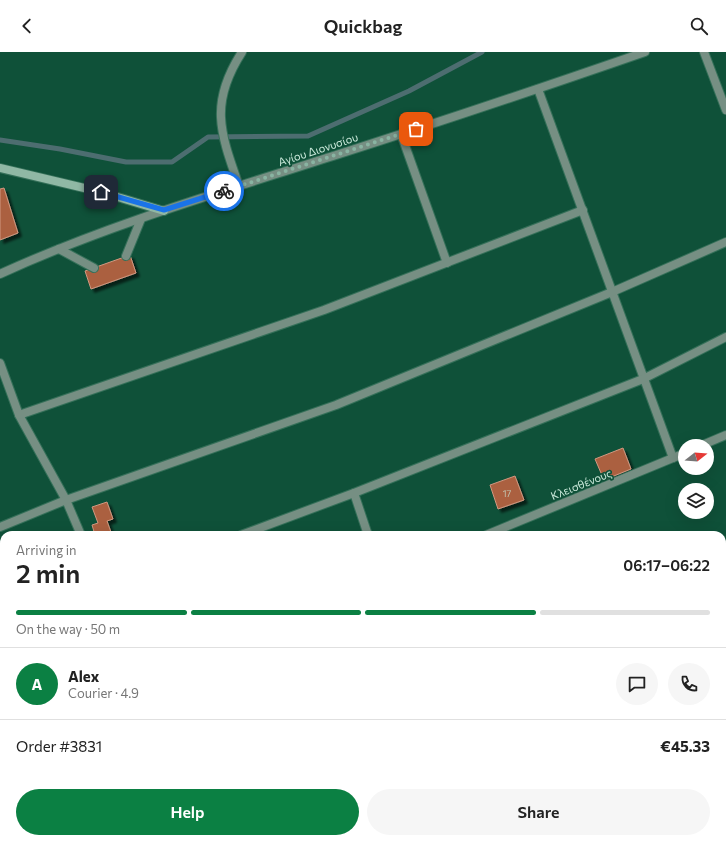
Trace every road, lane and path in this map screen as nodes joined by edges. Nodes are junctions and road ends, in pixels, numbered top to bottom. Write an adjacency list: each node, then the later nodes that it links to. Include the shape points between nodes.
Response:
1 (242, 52): 8 (street, via 231,69 222,95 220,121 227,154)
2 (644, 52): 4 (street, Αγίου Διονυσίου)
3 (704, 52): 5 (street)
4 (538, 89): 6 (street, Αγίου Διονυσίου); 10 (street)
5 (726, 110)
6 (401, 134): 8 (street, Αγίου Διονυσίου); 15 (street)
7 (0, 168): 9 (main road)
8 (239, 186): 9 (street, Αγίου Διονυσίου)
9 (164, 210): 11 (street, Αγίου Διονυσίου)
10 (583, 210): 15 (street); 18 (street)
11 (141, 219): 13 (street, Αγίου Διονυσίου); 14 (street)
12 (726, 242): 18 (street)
13 (59, 249): 16 (street); 17 (street, Αγίου Διονυσίου)
14 (126, 256)
15 (447, 262): 22 (street, via 324,310)
16 (94, 268)
17 (0, 274)
18 (612, 292): 21 (street); 28 (street, via 336,405)
19 (726, 338): 21 (street)
20 (0, 363): 22 (street)
21 (643, 378): 26 (street); 27 (street)
22 (19, 415): 28 (street)
23 (726, 434): 24 (street)
24 (714, 440)
25 (678, 456): 26 (street, Κλεισθένους)
26 (673, 458): 33 (street, Κλεισθένους)
27 (354, 493): 31 (street); 32 (street)
28 (66, 500): 29 (street); 30 (street)
29 (0, 526)
30 (79, 531)
31 (252, 531)
32 (367, 531)
33 (496, 531)

